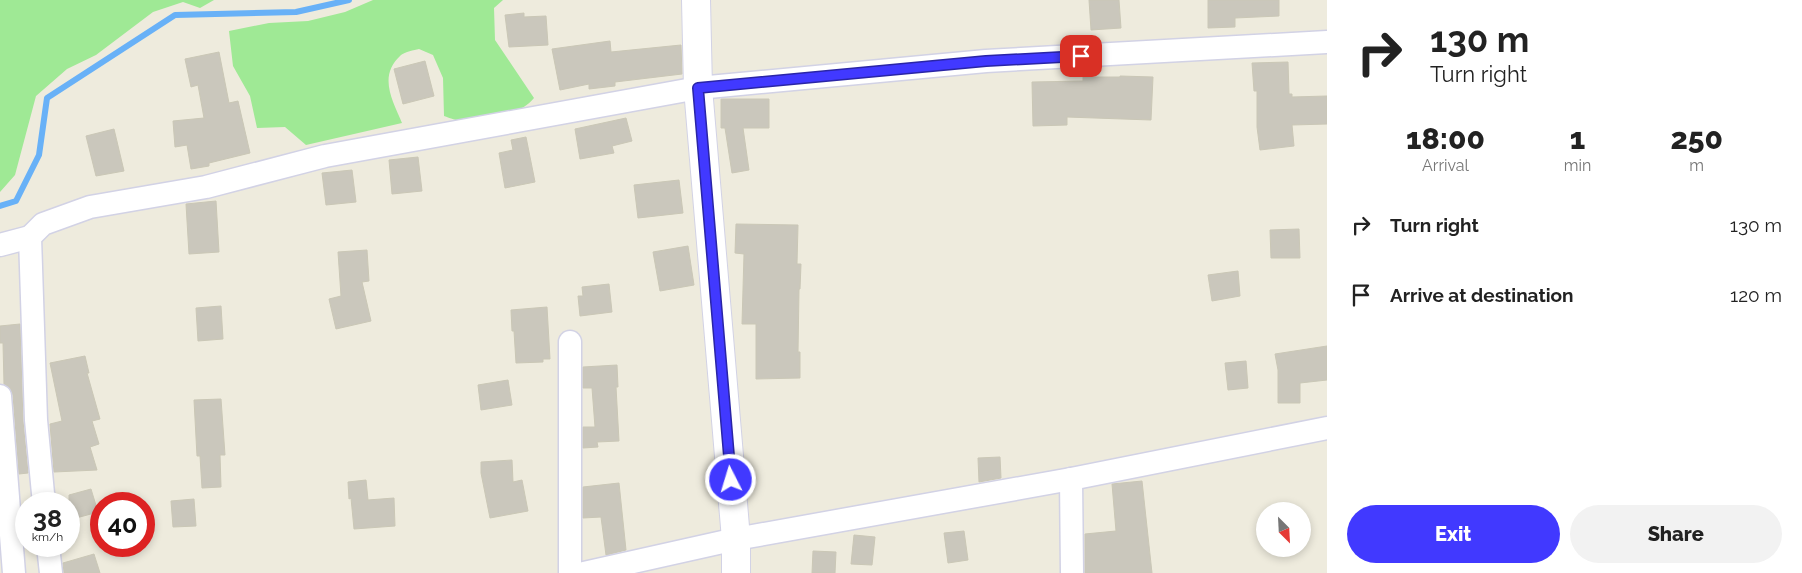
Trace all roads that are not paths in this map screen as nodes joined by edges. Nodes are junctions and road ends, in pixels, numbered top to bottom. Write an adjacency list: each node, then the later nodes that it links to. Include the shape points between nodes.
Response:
1 (696, 0): 3 (street)
2 (1327, 42): 3 (street, via 986,61)
3 (698, 88): 4 (street, via 325,156 206,187 90,207 43,224); 11 (street)
4 (30, 236): 5 (street); 10 (street, via 36,420)
5 (0, 245)
6 (570, 342): 15 (street)
7 (0, 396): 13 (street)
8 (1327, 428): 9 (street)
9 (1071, 479): 11 (street); 18 (street)
10 (43, 492)
11 (736, 539): 16 (street); 17 (street)
12 (49, 557): 14 (street)
13 (14, 573)
14 (51, 573)
15 (570, 573)
16 (584, 573)
17 (736, 573)
18 (1072, 573)

